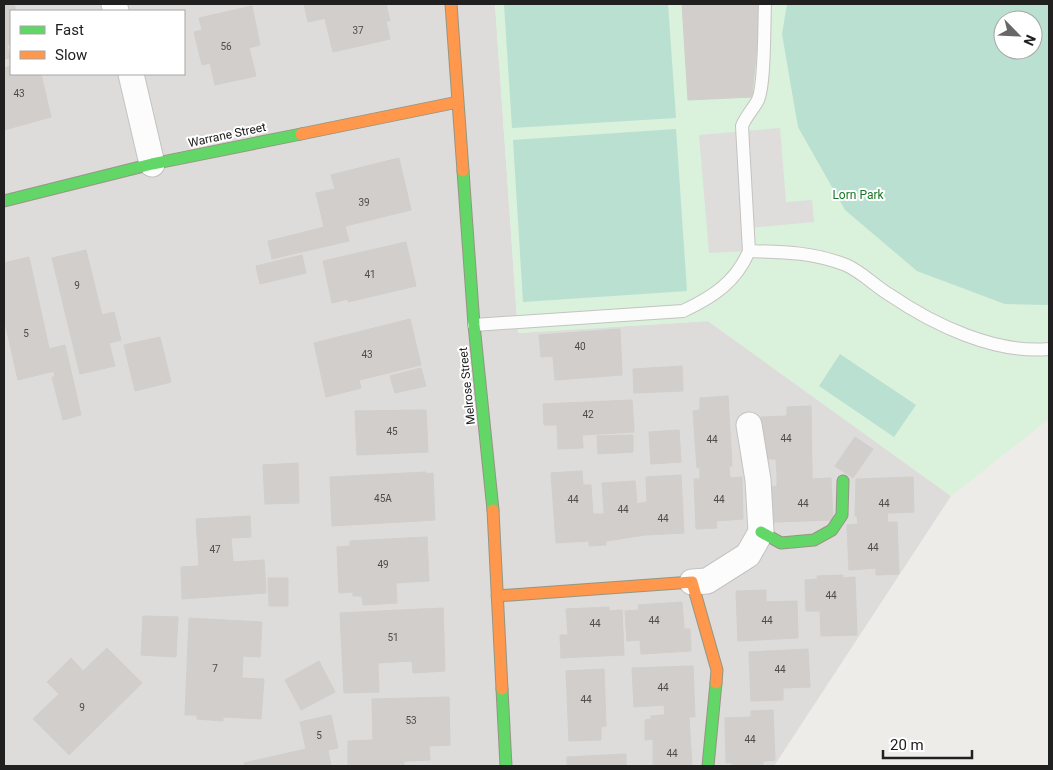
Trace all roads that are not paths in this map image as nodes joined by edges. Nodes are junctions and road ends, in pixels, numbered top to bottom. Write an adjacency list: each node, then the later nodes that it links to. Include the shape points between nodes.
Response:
1 (451, 4): 4 (street, Melrose Street)
2 (765, 4): 7 (lane, via 758,100 742,126)
3 (131, 75): 5 (street)
4 (458, 102): 5 (street, Warrane Street); 8 (street, Melrose Street)
5 (152, 164): 6 (street, Warrane Street)
6 (4, 201)
7 (749, 251): 8 (lane, via 732,279 711,298 683,311); 9 (lane, via 803,252 847,266 889,295 964,335 995,344)
8 (474, 325): 14 (street, Melrose Street, via 492,498)
9 (1049, 349)
10 (749, 425): 12 (street, via 758,480)
11 (842, 481): 12 (street, via 842,516 832,530 814,540 781,543)
12 (761, 532): 13 (street, via 748,555 707,582)
13 (692, 582): 14 (street); 16 (street, via 717,670)
14 (497, 596): 15 (street, Melrose Street)
15 (506, 766)
16 (708, 766)

